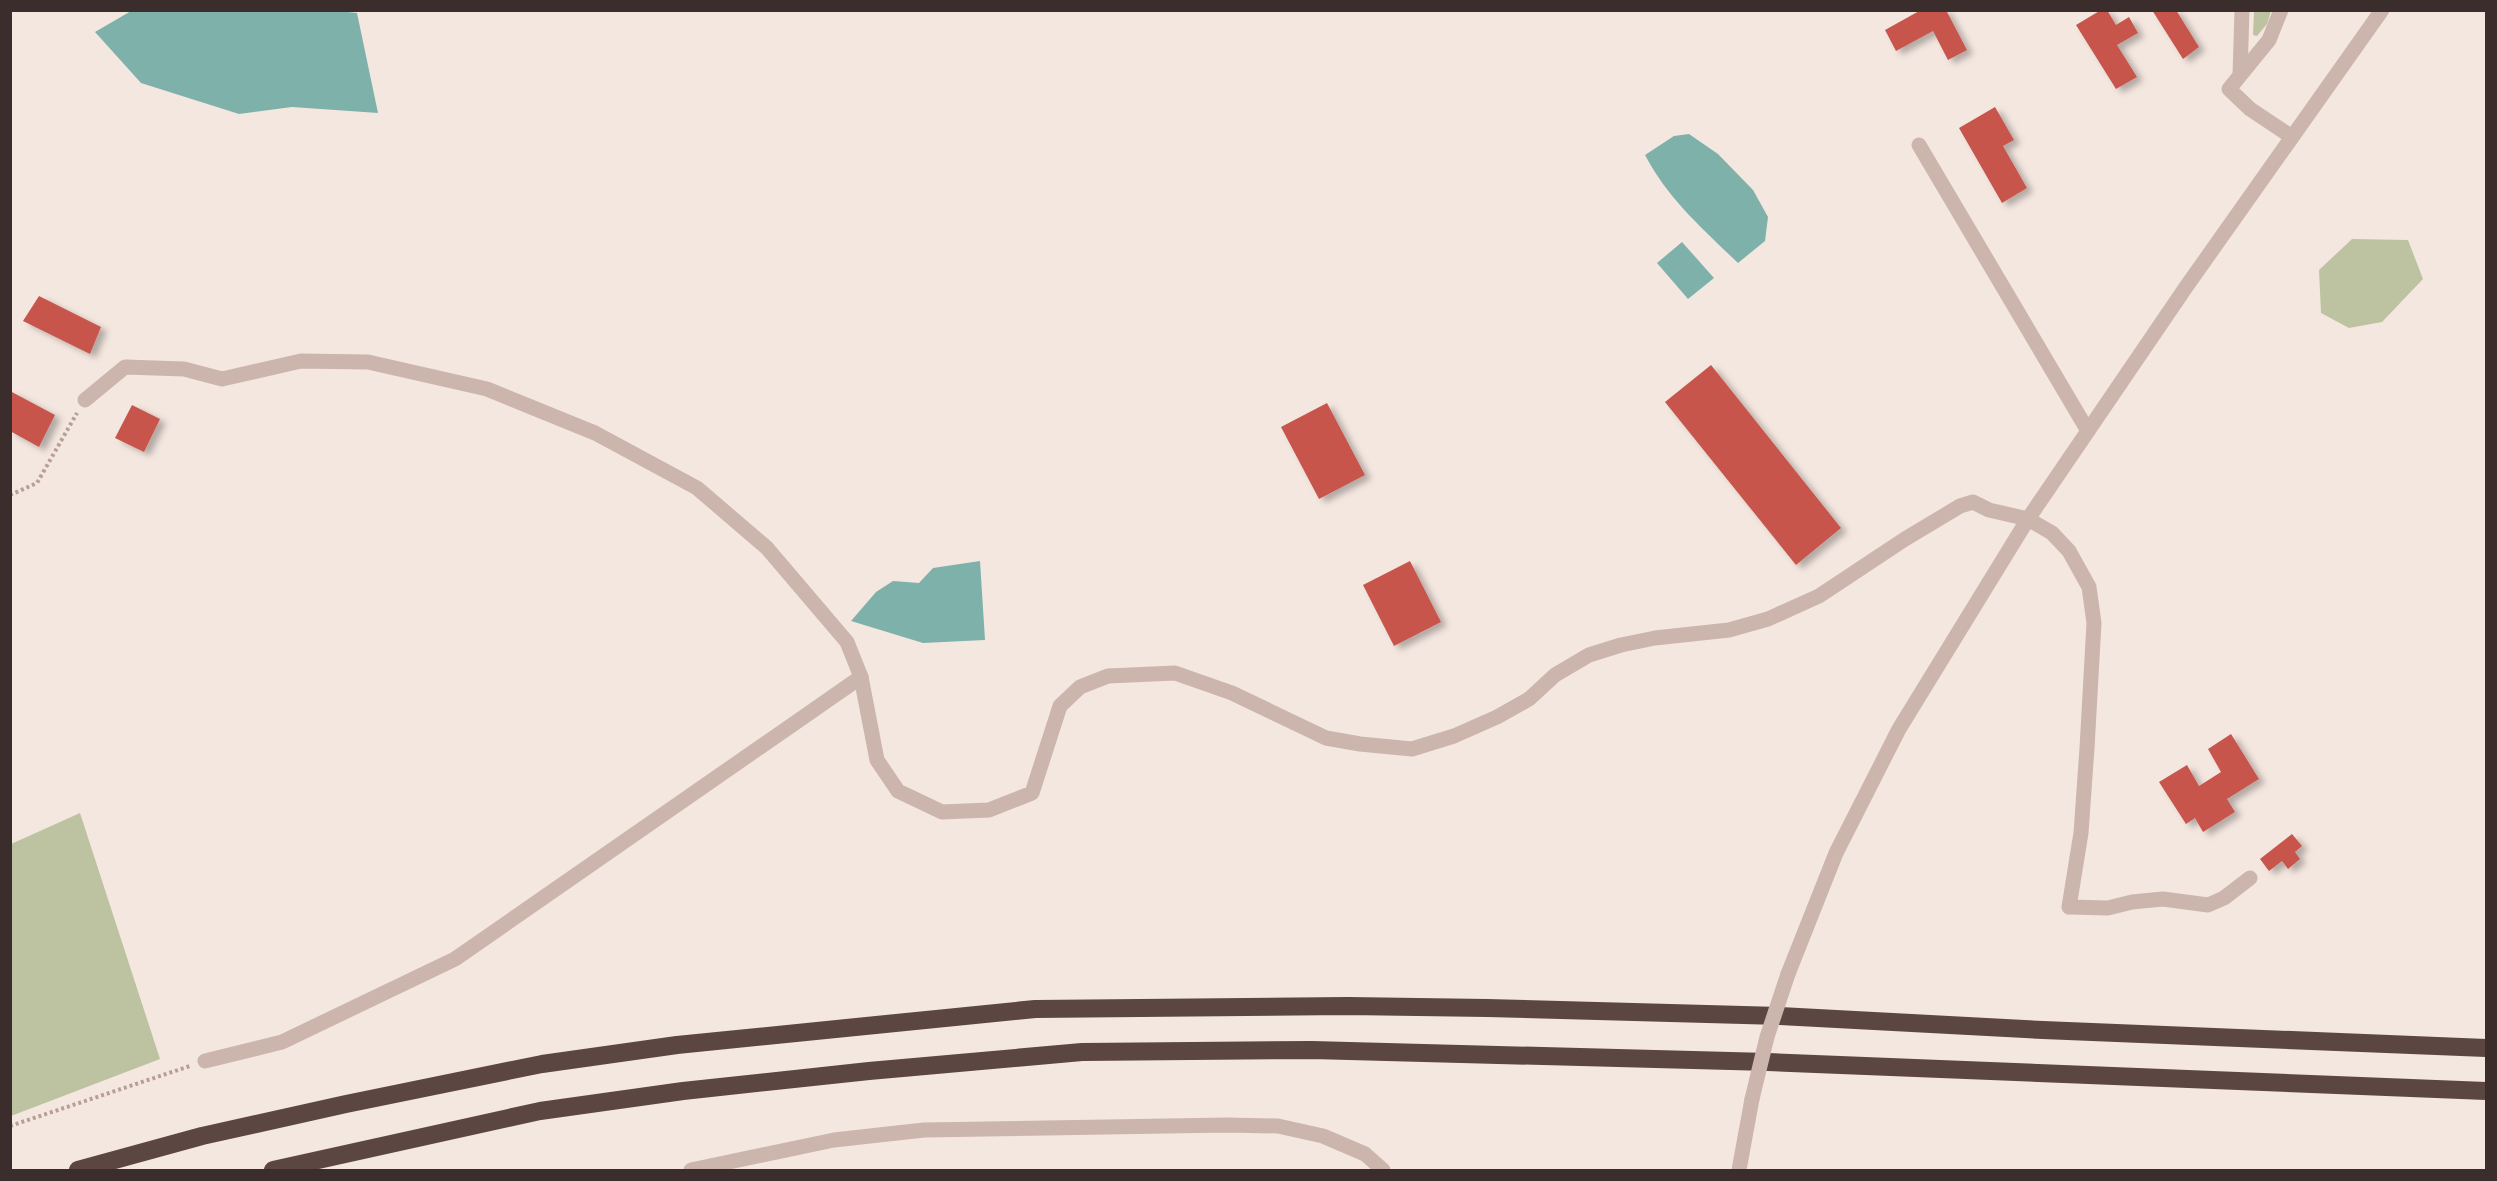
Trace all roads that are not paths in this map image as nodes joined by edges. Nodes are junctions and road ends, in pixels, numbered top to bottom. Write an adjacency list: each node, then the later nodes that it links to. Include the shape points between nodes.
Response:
1 (2281, 10): 4 (street, via 2269,40)
2 (2382, 10): 5 (street)
3 (2242, 11): 4 (street)
4 (2240, 75): 5 (street, via 2229,89 2250,109)
5 (2292, 137): 8 (street)
6 (1919, 146): 8 (street)
7 (85, 400): 10 (street, via 125,367 184,369 222,379 301,361 368,362 487,389 595,433 697,488 767,548 847,642)
8 (2088, 431): 9 (street)
9 (2028, 519): 10 (street, via 1989,510 1974,502 1960,506 1819,596 1768,619 1729,630 1643,640 1589,655 1497,717 1412,749 1326,738 1232,693 1175,673 1108,676 1080,687 1060,706 1032,793 989,810 942,812 898,791 876,760); 11 (street, via 2052,533 2069,551 2089,587 2094,623 2081,833 2069,907 2108,908 2163,899 2208,905); 19 (street, bridge, via 1899,729 1836,853 1767,1037)
10 (861, 677): 13 (street, via 455,959 282,1042)
11 (2250, 878)
12 (2487, 1048): 15 (highway, via 1780,1016 1557,1010 1347,1006 1035,1009 689,1044 542,1064 224,1131)
13 (205, 1061)
14 (2487, 1091): 16 (highway, via 1552,1056 1312,1050 1082,1052 695,1089 540,1111)
15 (78, 1170)
16 (273, 1170)
17 (691, 1170): 18 (street, via 834,1140 924,1130 1227,1125 1278,1126 1323,1136 1365,1154)
18 (1383, 1170)
19 (1739, 1170)

